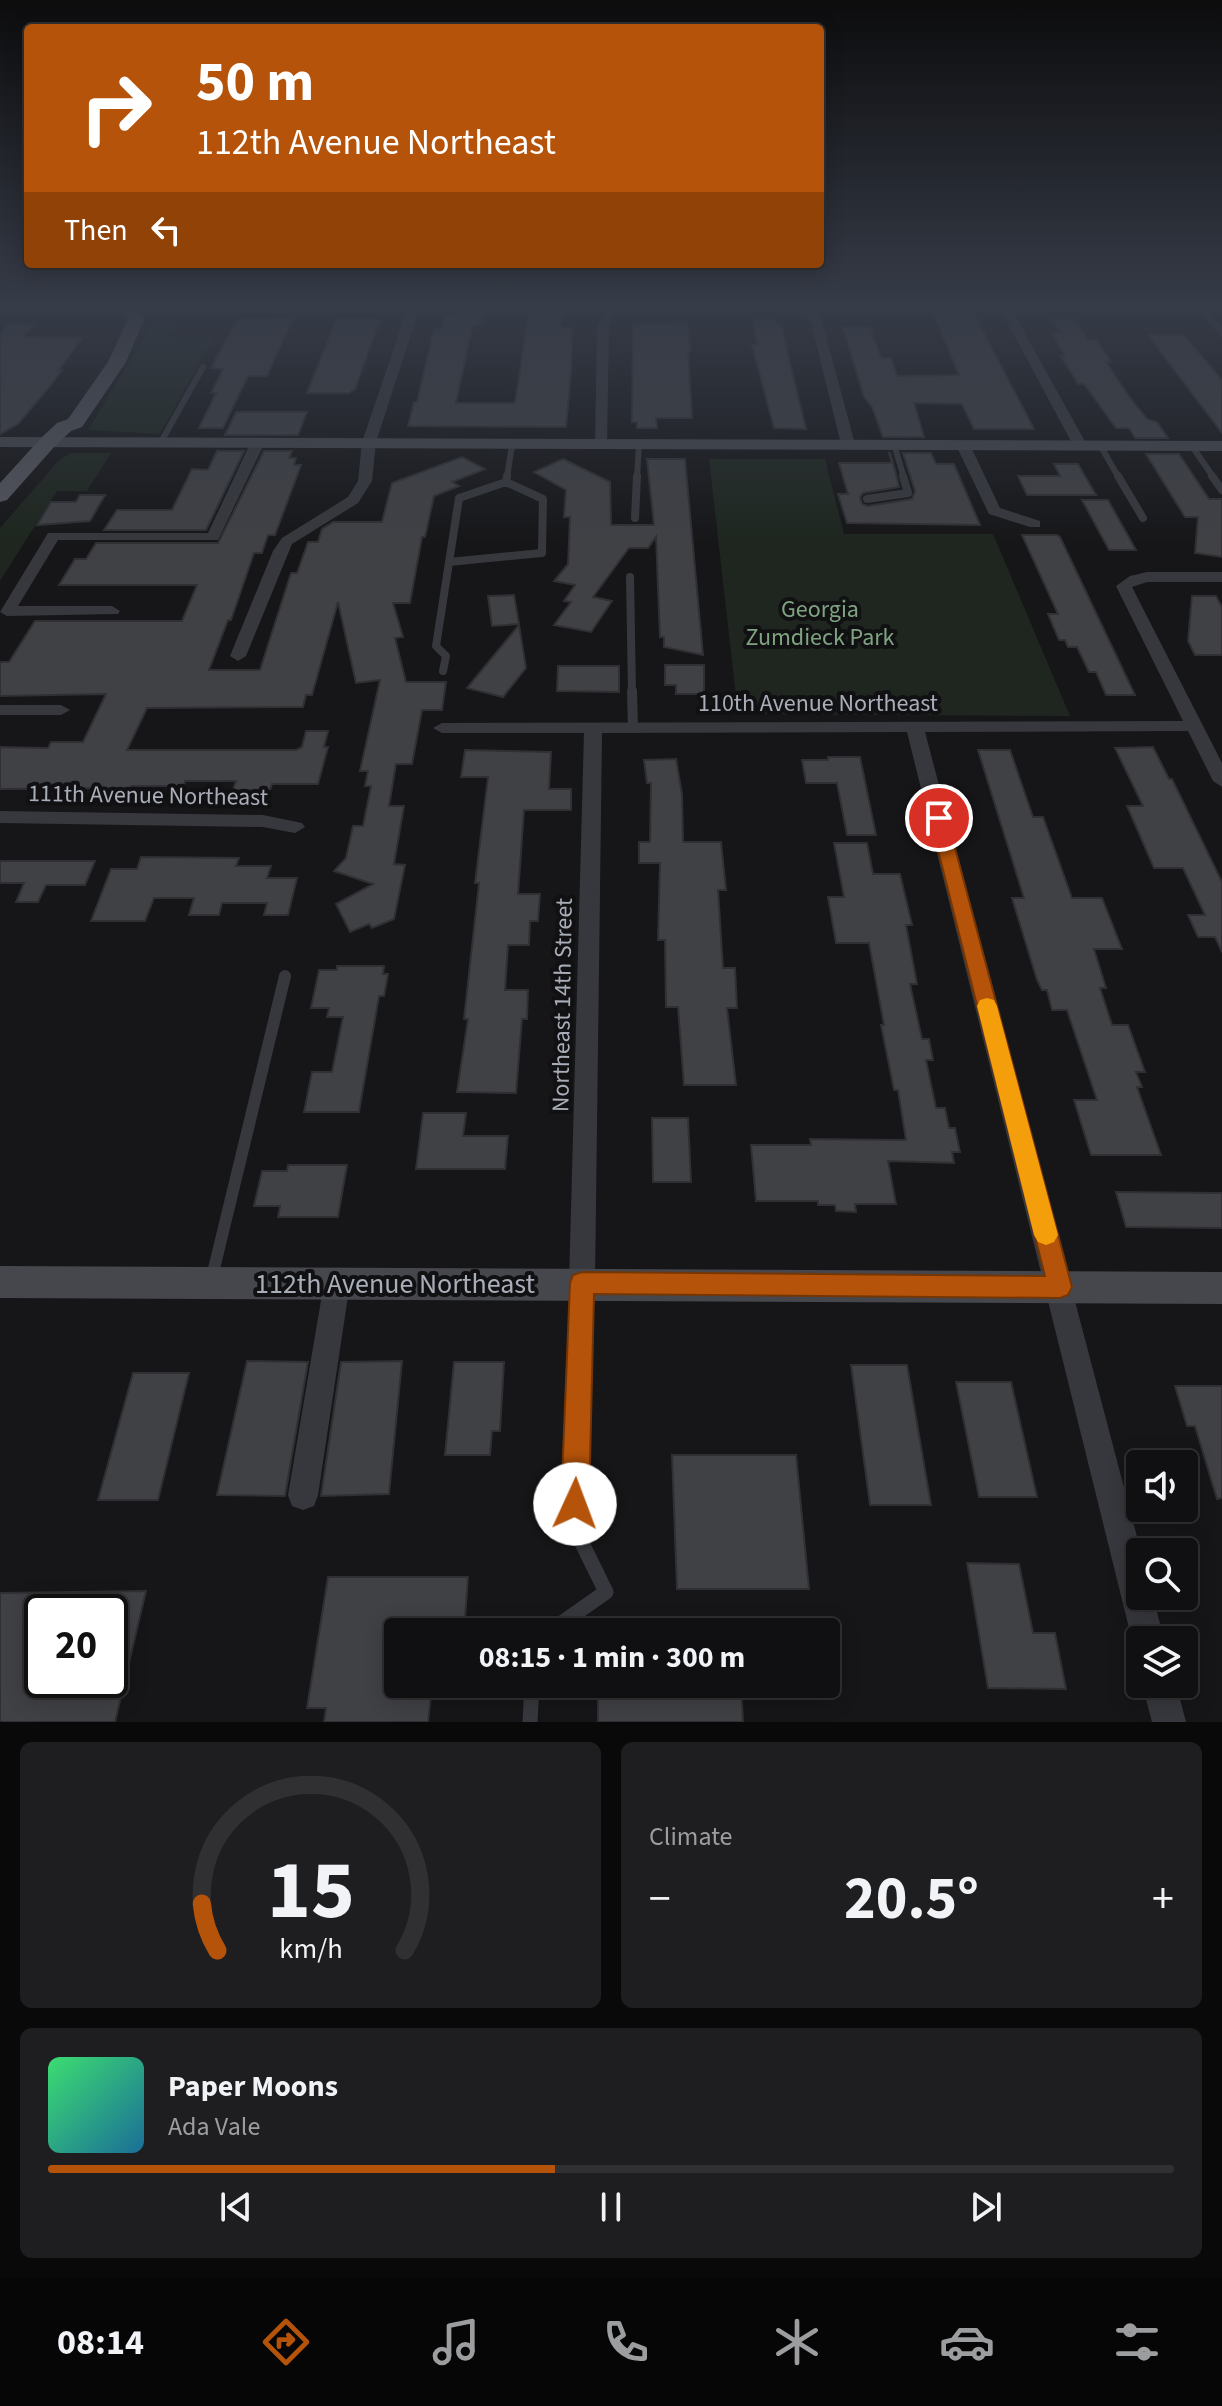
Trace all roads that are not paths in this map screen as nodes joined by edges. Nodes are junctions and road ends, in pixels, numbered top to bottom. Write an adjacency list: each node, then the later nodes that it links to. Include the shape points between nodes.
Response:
1 (87, 385): 8 (main road, via 60,422 64,427)
2 (193, 385): 9 (lane)
3 (388, 385): 11 (street)
4 (602, 385): 13 (street)
5 (833, 385): 15 (street)
6 (1047, 385): 18 (street)
7 (0, 442): 8 (main road)
8 (48, 442): 9 (main road); 24 (main road)
9 (161, 442): 10 (main road)
10 (258, 442): 11 (main road); 32 (street, via 213,537 53,536 7,611)
11 (369, 442): 12 (main road); 33 (street, via 361,491 297,532 280,551)
12 (512, 444): 13 (main road); 22 (lane)
13 (600, 444): 14 (main road)
14 (639, 444): 15 (main road); 26 (lane)
15 (848, 444): 16 (main road)
16 (894, 444): 17 (main road); 25 (lane, via 908,493)
17 (963, 445): 18 (main road); 28 (street, via 994,511)
18 (1080, 445): 19 (main road)
19 (1100, 445): 20 (main road); 27 (lane)
20 (1191, 445): 21 (main road); 23 (lane)
21 (1222, 446)
22 (506, 482): 29 (lane, via 459,498); 29 (lane, via 543,499 542,553)
23 (1222, 490)
24 (0, 496)
25 (867, 499)
26 (635, 518)
27 (1143, 518)
28 (1035, 524)
29 (449, 562): 34 (lane, via 436,646 446,656)
30 (630, 577): 41 (lane)
31 (1222, 577): 37 (street, via 1147,577 1124,586)
32 (112, 611)
33 (238, 656)
34 (443, 671)
35 (0, 710): 36 (street)
36 (61, 710)
37 (1193, 726): 38 (street, 110th Avenue Northeast); 42 (street)
38 (915, 727): 41 (street, 110th Avenue Northeast); 50 (street)
39 (442, 728): 40 (street, 110th Avenue Northeast)
40 (593, 728): 41 (street, 110th Avenue Northeast); 49 (street, Northeast 14th Street)
41 (633, 728)
42 (1222, 781)
43 (0, 817): 44 (street, 111th Avenue Northeast, via 263,821)
44 (295, 827)
45 (285, 976): 47 (lane)
46 (0, 1282): 47 (main road, 112th Avenue Northeast)
47 (211, 1283): 48 (main road, 112th Avenue Northeast)
48 (337, 1283): 49 (main road, 112th Avenue Northeast); 52 (street)
49 (582, 1283): 50 (main road, 112th Avenue Northeast); 53 (lane, via 575,1529 606,1592)
50 (1060, 1287): 51 (main road, 112th Avenue Northeast); 54 (street)
51 (1222, 1288)
52 (303, 1495)
53 (569, 1618)
54 (1145, 1626)
55 (531, 1698): 57 (lane)
56 (1163, 1698): 58 (street)
57 (530, 1722)
58 (1169, 1722)

